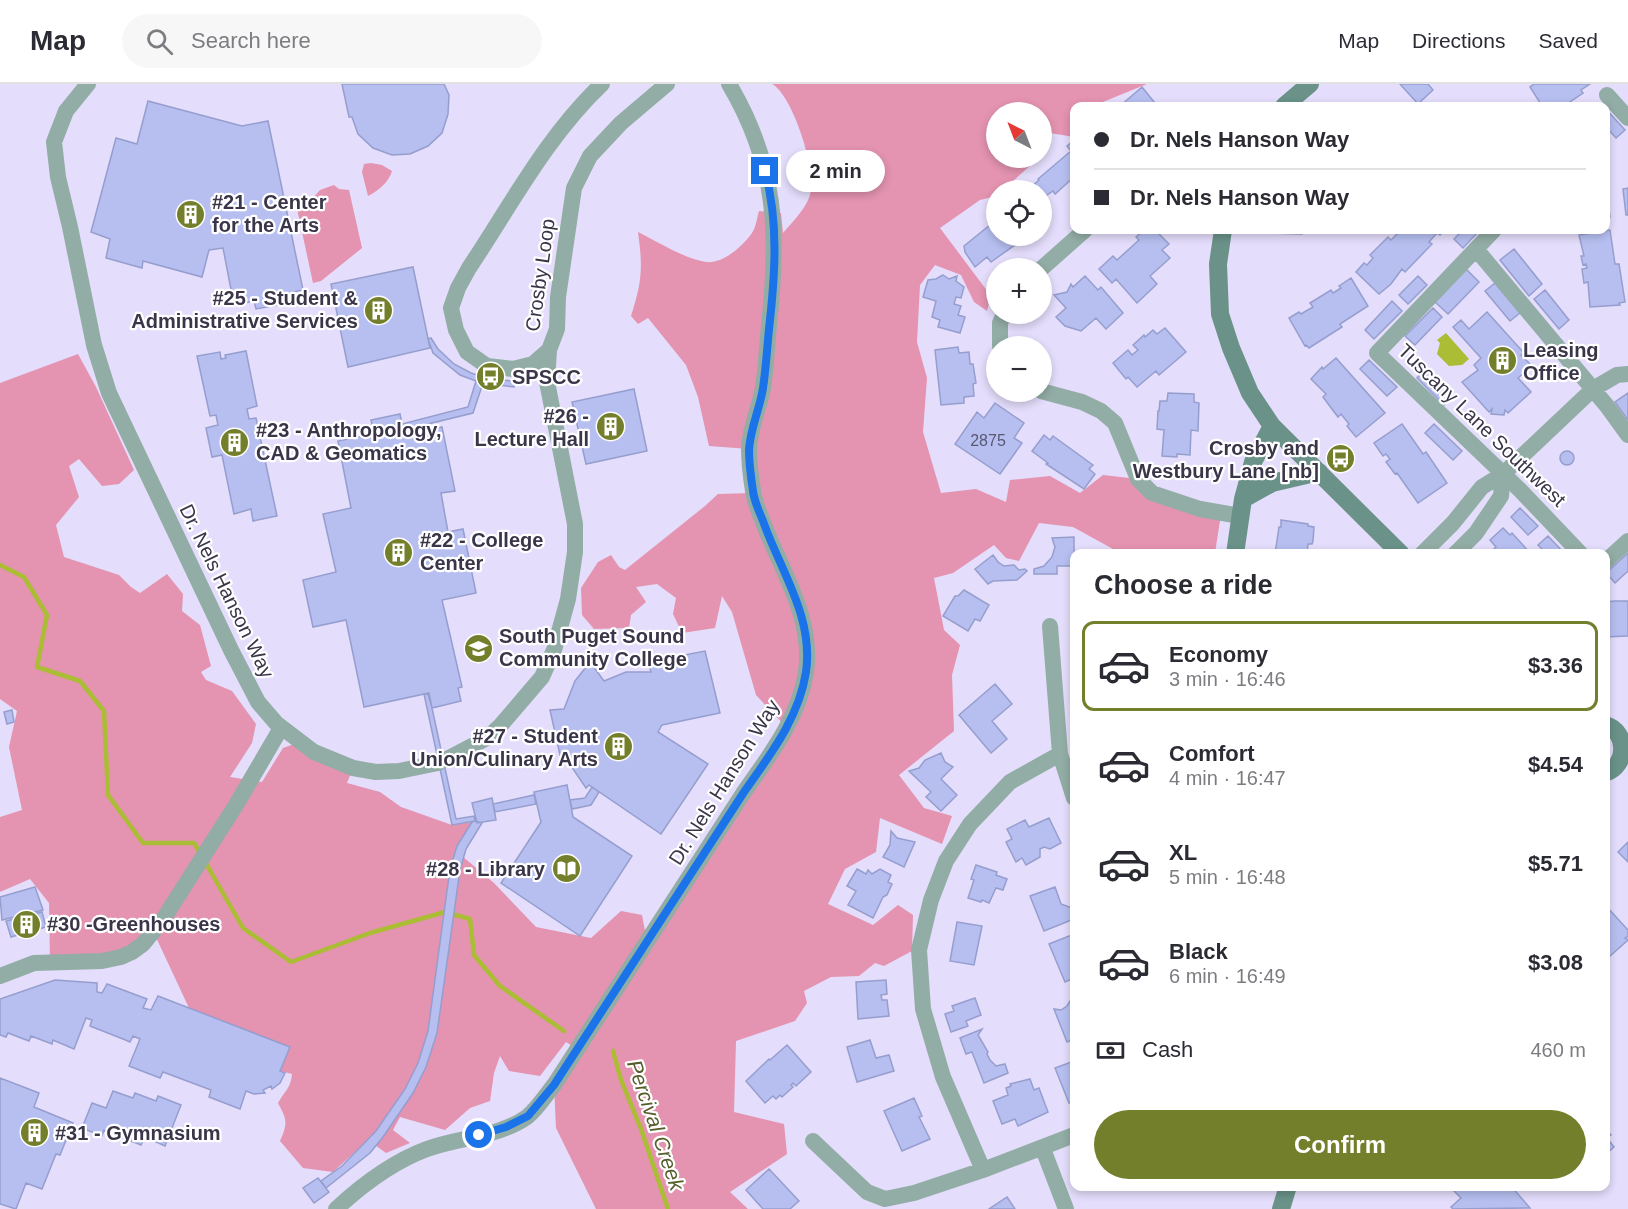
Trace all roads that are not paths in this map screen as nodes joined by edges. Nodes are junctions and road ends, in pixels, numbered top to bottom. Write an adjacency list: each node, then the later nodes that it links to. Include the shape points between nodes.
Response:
1 (88, 84): 32 (street, Dr. Nels Hanson Way, via 66,111 54,142 94,345 109,393 231,650 258,702)
2 (602, 84): 14 (street, Crosby Loop, via 578,107 546,149 469,268 452,308 456,330 467,352 487,366 513,369 533,364)
3 (667, 84): 14 (street, Crosby Loop, via 590,156 574,188 556,329)
4 (729, 84): 42 (street, Dr. Nels Hanson Way, via 752,127 771,194 775,228 763,388 749,449 753,493 798,603 806,636 806,671 799,702 787,728 554,1085 528,1116 506,1127 428,1148 395,1163)
5 (1310, 84): 7 (street)
6 (1607, 95): 8 (street)
7 (1289, 102)
8 (1628, 118)
9 (1080, 234): 13 (street)
10 (1222, 234): 18 (street, via 1220,314 1250,393)
11 (1490, 234): 12 (street, Tuscany Lane Southwest)
12 (1476, 249): 16 (street); 21 (street, Tuscany Lane Southwest, via 1377,353)
13 (1052, 259)
14 (549, 350): 32 (street, Dr. Nels Hanson Way, via 547,382 575,524 575,552 568,599 542,677 487,738 441,761 399,771 352,768 314,752)
15 (1628, 374): 16 (street, via 1617,375)
16 (1593, 389): 19 (street); 21 (street)
17 (1052, 394): 22 (street, via 1082,402 1115,423 1138,479 1152,493 1200,509)
18 (1272, 426): 20 (street); 22 (street, via 1253,462)
19 (1628, 435)
20 (1318, 472): 22 (street, via 1272,483); 25 (street)
21 (1503, 474): 26 (street, via 1482,487); 27 (street, via 1501,496); 28 (street, Tuscany Lane Southwest)
22 (1242, 508): 24 (street)
23 (1628, 541): 29 (street)
24 (1237, 549)
25 (1396, 549)
26 (1427, 549)
27 (1460, 549)
28 (1576, 549)
29 (1610, 557)
30 (1050, 626): 33 (street)
31 (1617, 727): 34 (street, via 1625,753)
32 (281, 728): 36 (street, via 192,875 143,944 132,952 102,961 34,963)
33 (1060, 754): 35 (street); 40 (street, via 1010,782 970,824 946,861 931,900 919,950 923,1009 943,1077)
34 (1617, 773)
35 (1070, 785)
36 (0, 976)
37 (1070, 1137): 39 (street)
38 (813, 1141): 40 (street, via 867,1192 885,1199)
39 (1043, 1149): 40 (street); 43 (street)
40 (984, 1170)
41 (1286, 1191): 44 (street)
42 (336, 1209)
43 (1066, 1209)
44 (1281, 1209)

